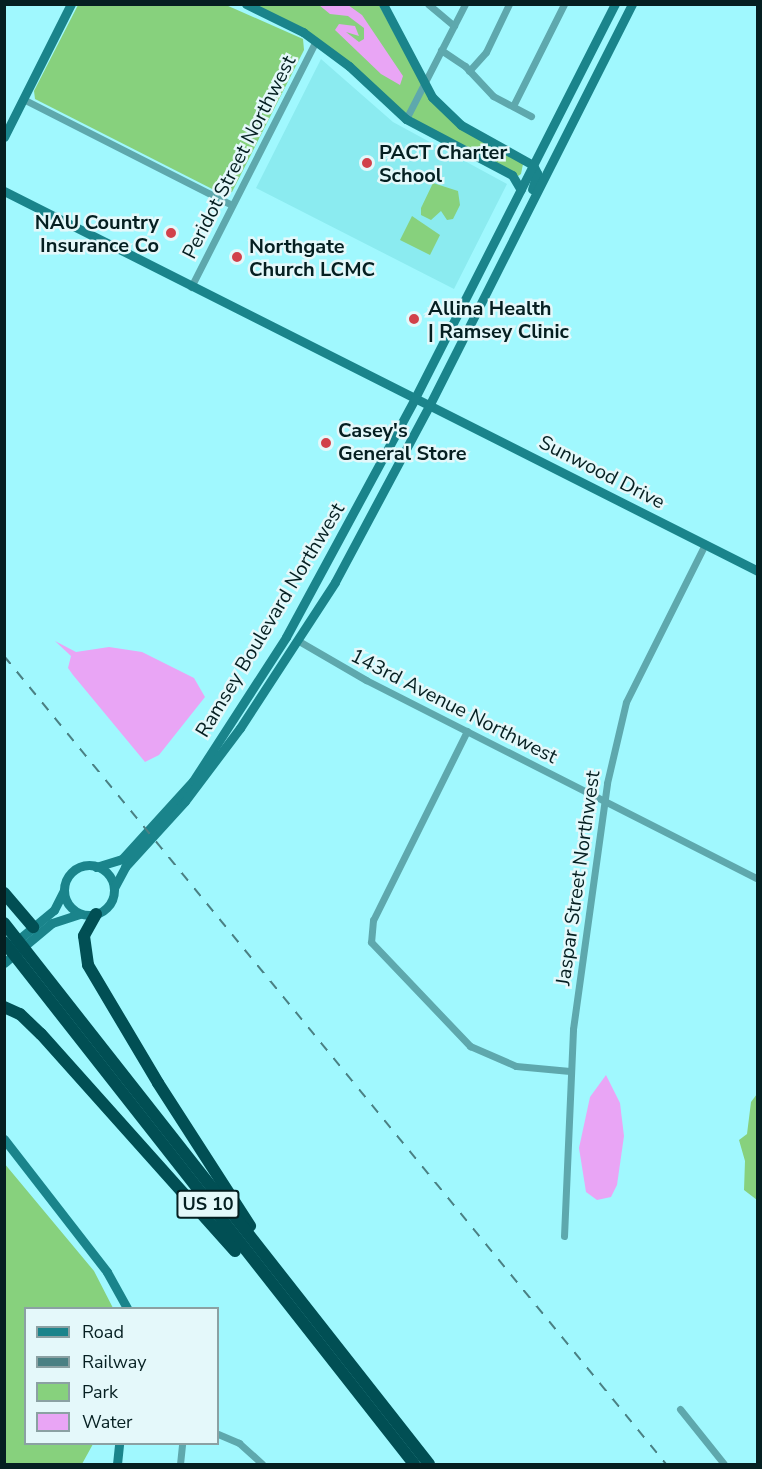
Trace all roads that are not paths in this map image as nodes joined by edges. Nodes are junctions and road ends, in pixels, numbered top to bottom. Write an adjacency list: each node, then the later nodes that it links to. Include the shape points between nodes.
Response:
1 (71, 4): 15 (street)
2 (246, 4): 11 (street)
3 (383, 4): 14 (street)
4 (428, 4): 10 (street)
5 (465, 4): 10 (street)
6 (509, 4): 13 (street, via 486,52)
7 (564, 4): 16 (street)
8 (615, 4): 20 (street, Ramsey Boulevard Northwest)
9 (632, 4): 24 (street, Ramsey Boulevard Northwest)
10 (454, 26): 12 (street)
11 (316, 41): 18 (street); 23 (street, Peridot Street Northwest)
12 (441, 50): 13 (street); 14 (street)
13 (469, 71): 16 (street, via 493,96)
14 (425, 82): 18 (street); 20 (street, via 432,97 460,125)
15 (23, 99): 19 (street); 23 (street)
16 (513, 106): 17 (street)
17 (531, 116)
18 (406, 119): 21 (street, via 512,175)
19 (4, 137)
20 (533, 165): 21 (street, Ramsey Boulevard Northwest); 24 (street, via 536,180 489,274)
21 (521, 190): 26 (street, Ramsey Boulevard Northwest)
22 (4, 191): 25 (street, Sunwood Drive)
23 (232, 205): 25 (street, Peridot Street Northwest)
24 (489, 286): 27 (street, Ramsey Boulevard Northwest)
25 (191, 287): 26 (street, Sunwood Drive)
26 (415, 398): 27 (street, Sunwood Drive); 33 (street, Ramsey Boulevard Northwest, via 291,628 214,752)
27 (429, 405): 28 (street, Sunwood Drive); 30 (street, Ramsey Boulevard Northwest, via 334,582)
28 (705, 544): 29 (street, Sunwood Drive); 32 (street, Jaspar Street Northwest, via 626,702)
29 (758, 571)
30 (297, 640): 31 (street, 143rd Avenue Northwest); 33 (street, Ramsey Boulevard Northwest, via 240,728)
31 (467, 731): 32 (street, 143rd Avenue Northwest); 48 (street, via 369,934 374,947 470,1046 516,1066)
32 (605, 801): 36 (street, 143rd Avenue Northwest); 48 (street, Jaspar Street Northwest, via 582,952)
33 (168, 816): 34 (street, Ramsey Boulevard Northwest)
34 (135, 851): 35 (street, Ramsey Boulevard Northwest, via 117,862); 37 (street, Ramsey Boulevard Northwest)
35 (96, 867): 37 (street, via 107,873); 38 (street, via 76,869)
36 (758, 879)
37 (114, 888): 41 (street, via 109,904)
38 (64, 890): 40 (street, via 69,904); 43 (street, via 54,910)
39 (4, 893): 43 (highway)
40 (80, 914): 41 (street); 43 (street, via 63,916)
41 (96, 914): 51 (highway, via 84,936 88,965)
42 (4, 923): 51 (highway, US 10)
43 (31, 932): 45 (street); 46 (street)
44 (4, 942): 53 (highway, US 10)
45 (4, 952)
46 (5, 963)
47 (4, 1007): 53 (highway, via 20,1014 41,1034)
48 (570, 1071): 50 (street, Jaspar Street Northwest)
49 (4, 1139): 52 (street, via 112,1278)
50 (564, 1236)
51 (284, 1281): 62 (highway, US 10)
52 (126, 1307)
53 (302, 1324): 61 (highway, US 10)
54 (680, 1409): 63 (street)
55 (219, 1434): 60 (street, via 239,1443)
56 (119, 1445): 58 (street)
57 (182, 1445): 59 (street)
58 (117, 1464)
59 (180, 1464)
60 (262, 1464)
61 (414, 1464)
62 (429, 1464)
63 (724, 1464)

